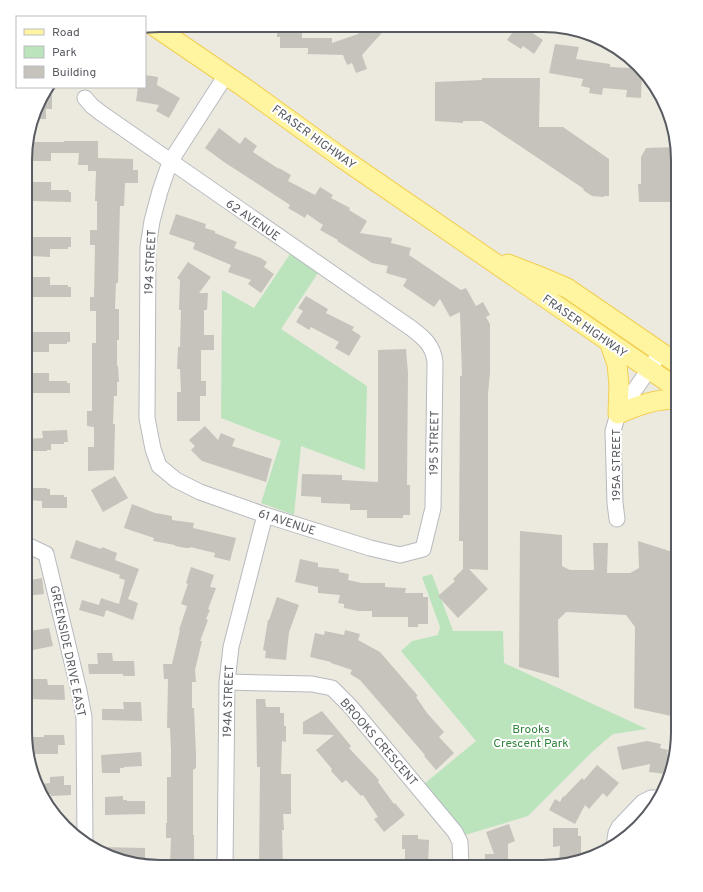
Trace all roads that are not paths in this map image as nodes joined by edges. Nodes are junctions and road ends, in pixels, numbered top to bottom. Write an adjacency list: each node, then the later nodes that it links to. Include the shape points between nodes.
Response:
1 (163, 32): 2 (main road, FRASER HIGHWAY)
2 (226, 75): 4 (street, 194 STREET); 5 (main road, FRASER HIGHWAY)
3 (85, 98): 4 (street, 62 AVENUE, via 100,113)
4 (170, 162): 6 (street, 62 AVENUE); 14 (street, 194 STREET, via 152,220 148,247 147,418)
5 (473, 249): 7 (main road, FRASER HIGHWAY); 8 (main road, FRASER HIGHWAY, via 567,288)
6 (425, 338): 18 (street, 195 STREET, via 434,354 433,508)
7 (610, 344): 10 (main road, FRASER HIGHWAY); 13 (main road, via 617,364)
8 (661, 352): 9 (main road, FRASER HIGHWAY); 10 (street, 195A STREET)
9 (671, 359)
10 (649, 370): 11 (main road, FRASER HIGHWAY); 13 (street, 195A STREET)
11 (671, 384)
12 (671, 398): 13 (main road, via 645,403)
13 (618, 414): 16 (street, 195A STREET, via 614,431)
14 (159, 466): 15 (street, 61 AVENUE, via 176,480 200,492)
15 (266, 515): 18 (street, 61 AVENUE, via 400,555); 19 (street, 194A STREET, via 232,647)
16 (617, 519)
17 (32, 547): 21 (street, GREENSIDE DRIVE EAST, via 46,554 84,718)
18 (423, 549)
19 (227, 682): 23 (street, 194A STREET); 24 (street, BROOKS CRESCENT, via 312,684 332,688 455,832 460,842)
20 (653, 798): 22 (street, via 647,800 619,828)
21 (85, 836)
22 (615, 838)
23 (225, 860)
24 (461, 860)

